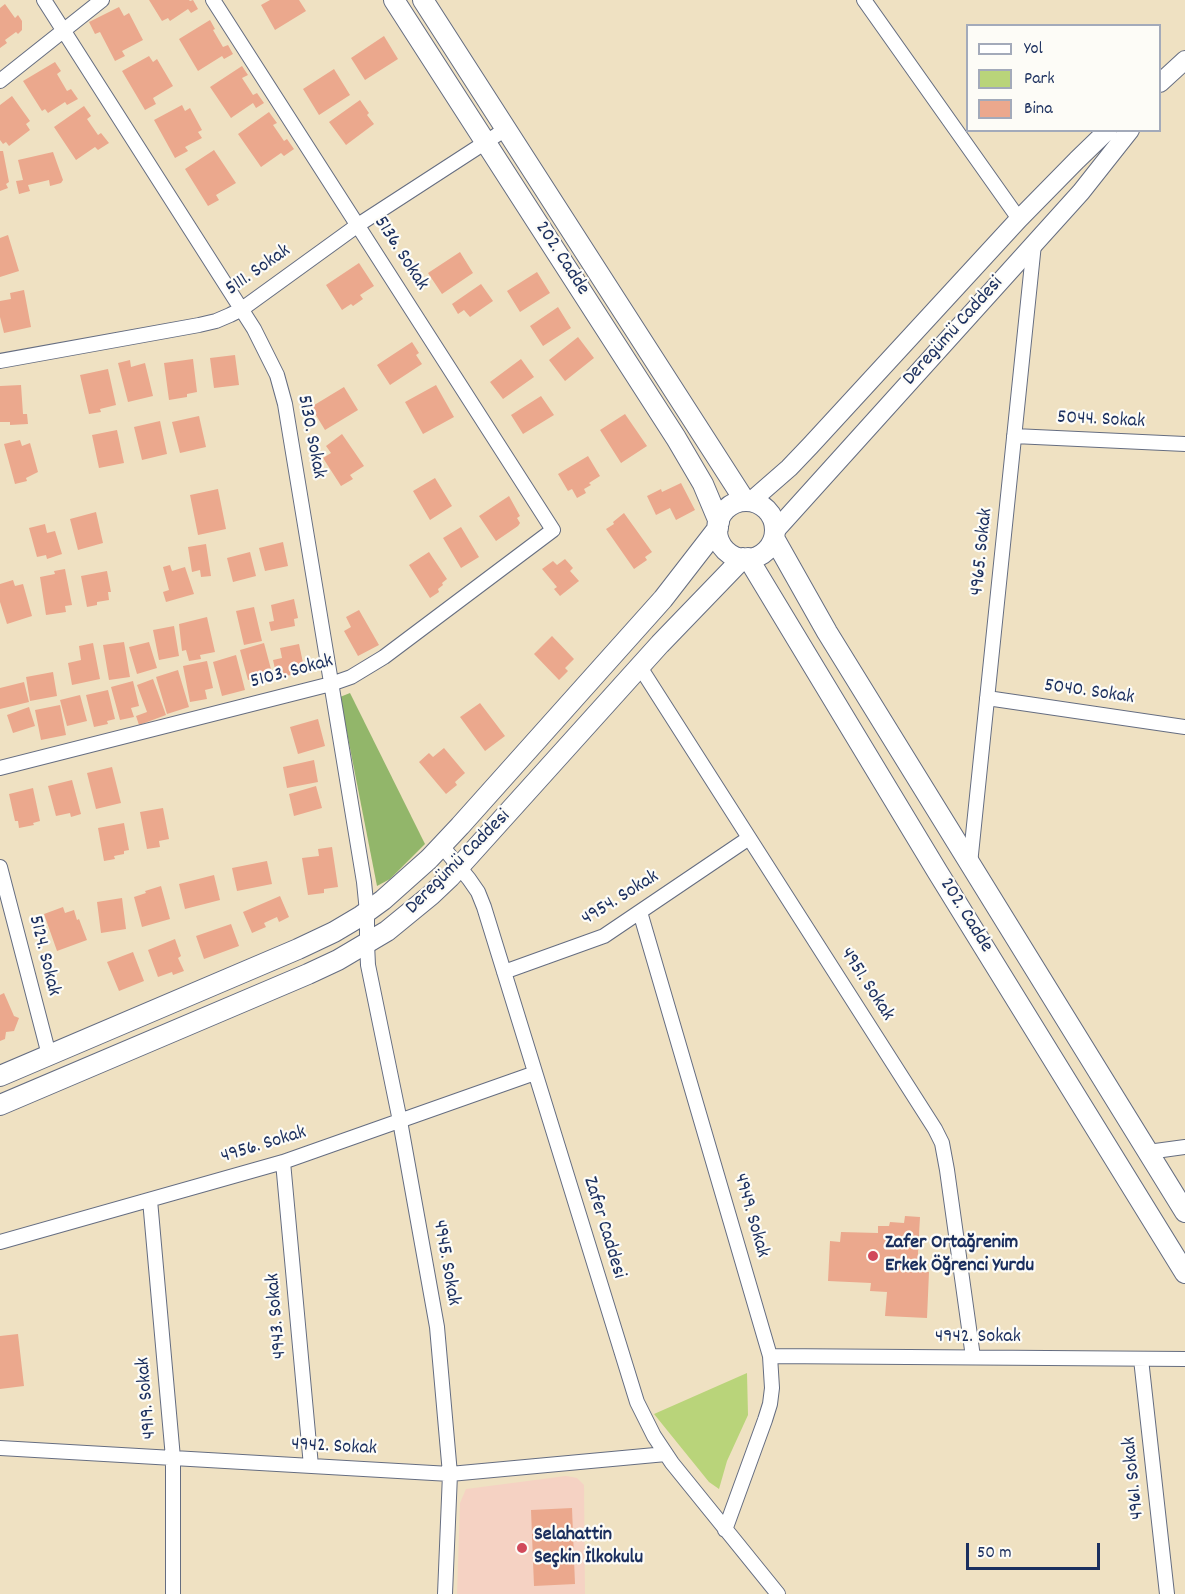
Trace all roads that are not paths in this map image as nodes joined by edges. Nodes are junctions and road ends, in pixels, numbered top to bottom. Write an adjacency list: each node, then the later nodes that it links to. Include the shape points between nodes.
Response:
1 (44, 0): 7 (street, 5130. Sokak)
2 (102, 0): 7 (street)
3 (213, 0): 16 (street, 5136. Sokak)
4 (394, 0): 14 (main road, 202. Cadde)
5 (423, 0): 11 (main road, 202. Cadde)
6 (864, 0): 15 (street)
7 (64, 30): 10 (street); 18 (street, 5130. Sokak)
8 (1185, 60): 9 (street)
9 (1165, 79)
10 (0, 81)
11 (506, 129): 14 (street, 5111. Sokak); 22 (main road, 202. Cadde)
12 (1106, 132): 15 (street, Deregümü Caddesi)
13 (1128, 132): 17 (street, Deregümü Caddesi)
14 (485, 142): 16 (street, 5111. Sokak); 23 (main road, 202. Cadde, via 676,438 703,484)
15 (1019, 219): 22 (street, Deregümü Caddesi, via 810,447)
16 (358, 225): 18 (street, 5111. Sokak); 24 (street, 5136. Sokak)
17 (1034, 244): 20 (street, 4965. Sokak); 25 (street, Deregümü Caddesi)
18 (242, 309): 19 (street, 5111. Sokak, via 199,326); 28 (street, 5130. Sokak, via 267,352 285,404)
19 (0, 361)
20 (1014, 436): 21 (street, 5044. Sokak); 29 (street, 4965. Sokak)
21 (1185, 444)
22 (748, 501): 23 (main road, via 728,508); 25 (main road, via 766,508 772,516)
23 (718, 525): 26 (main road, via 726,551); 33 (main road, Deregümü Caddesi, via 663,598)
24 (553, 530): 28 (street, 5103. Sokak, via 384,657)
25 (774, 534): 26 (main road, via 764,553); 34 (main road, 202. Cadde, via 827,632)
26 (745, 558): 27 (main road, Deregümü Caddesi); 52 (main road, 202. Cadde)
27 (640, 667): 32 (street, 4951. Sokak); 36 (main road, Deregümü Caddesi)
28 (331, 684): 31 (street, 5103. Sokak); 37 (street, 5130. Sokak)
29 (987, 698): 30 (street, 5040. Sokak); 34 (street, 4965. Sokak)
30 (1185, 727)
31 (0, 768)
32 (749, 838): 38 (street, 4954. Sokak); 54 (street, 4951. Sokak, via 942,1143)
33 (442, 846): 36 (street, Zafer Caddesi); 37 (main road, Deregümü Caddesi)
34 (970, 864): 47 (main road, 202. Cadde)
35 (0, 867): 41 (street, 5124. Sokak)
36 (460, 867): 39 (main road, Deregümü Caddesi, via 408,915); 40 (street, Zafer Caddesi, via 481,900)
37 (367, 912): 39 (street, 5130. Sokak); 41 (main road, Deregümü Caddesi, via 298,950)
38 (640, 912): 40 (street, 4954. Sokak, via 604,936); 53 (street, 4949. Sokak)
39 (367, 944): 44 (main road, Deregümü Caddesi, via 308,974); 45 (street, 4945. Sokak)
40 (504, 972): 42 (street, Zafer Caddesi)
41 (49, 1055): 43 (main road, Deregümü Caddesi)
42 (535, 1074): 45 (street, 4956. Sokak); 58 (street, Zafer Caddesi, via 637,1402)
43 (0, 1076)
44 (0, 1105)
45 (400, 1121): 48 (street, 4956. Sokak); 61 (street, 4945. Sokak, via 437,1327)
46 (1185, 1147): 47 (street)
47 (1148, 1152): 50 (main road, 202. Cadde)
48 (284, 1162): 49 (street, 4956. Sokak); 60 (street, 4943. Sokak)
49 (150, 1200): 51 (street, 4956. Sokak); 59 (street, 4919. Sokak)
50 (1185, 1212)
51 (0, 1242)
52 (1185, 1273)
53 (770, 1356): 54 (street, 4942. Sokak); 62 (street, 4949. Sokak, via 770,1404)
54 (973, 1357): 55 (street, 4942. Sokak)
55 (1142, 1359): 56 (street, 4942. Sokak); 66 (street, 4961. Sokak)
56 (1185, 1359)
57 (0, 1448): 59 (street, 4942. Sokak)
58 (666, 1455): 61 (street, 4942. Sokak); 62 (street, Zafer Caddesi)
59 (173, 1458): 60 (street, 4942. Sokak); 63 (street, 4919. Sokak)
60 (311, 1466): 61 (street, 4942. Sokak)
61 (450, 1474): 64 (street, 4945. Sokak)
62 (725, 1530): 65 (street, Zafer Caddesi)
63 (173, 1594)
64 (446, 1594)
65 (778, 1594)
66 (1167, 1594)

